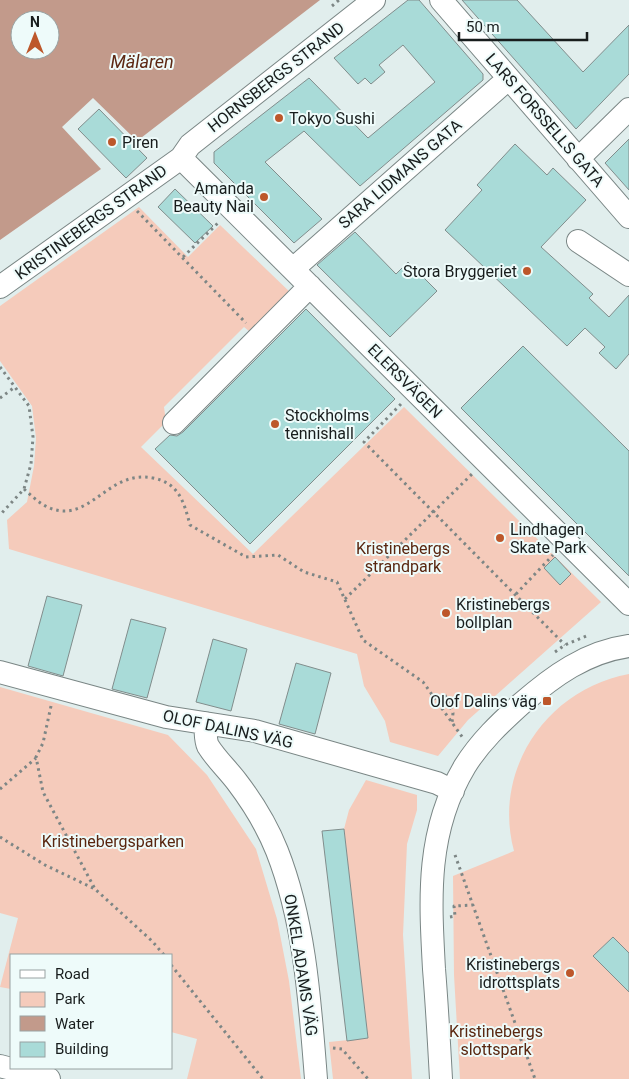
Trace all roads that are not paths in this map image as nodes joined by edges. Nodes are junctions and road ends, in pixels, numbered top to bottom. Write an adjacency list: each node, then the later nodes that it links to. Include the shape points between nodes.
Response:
1 (374, 0): 5 (street, HORNSBERGS STRAND, via 190,145)
2 (441, 0): 3 (street, LARS FORSSELLS GATA)
3 (508, 79): 6 (street, LARS FORSSELLS GATA); 9 (street, SARA LIDMANS GATA)
4 (629, 109): 6 (street)
5 (181, 158): 9 (street, ELERSVÄGEN); 12 (street, KRISTINEBERGS STRAND)
6 (578, 159): 7 (street, LARS FORSSELLS GATA)
7 (629, 217)
8 (578, 241): 10 (street)
9 (293, 269): 11 (street, ELERSVÄGEN)
10 (629, 275)
11 (310, 286): 13 (street); 14 (street, ELERSVÄGEN)
12 (0, 287)
13 (174, 423)
14 (629, 604)
15 (629, 646): 18 (street, via 608,649 573,663 540,687 482,744)
16 (0, 672): 17 (street, OLOF DALINS VÄG, via 166,717)
17 (205, 723): 18 (street, OLOF DALINS VÄG, via 255,731 438,783); 21 (street, ONKEL ADAMS VÄG, via 207,744 263,820 287,880 312,1025)
18 (453, 791): 22 (street, via 438,836 431,881)
19 (11, 1069): 20 (street)
20 (49, 1079)
21 (316, 1079)
22 (441, 1079)

